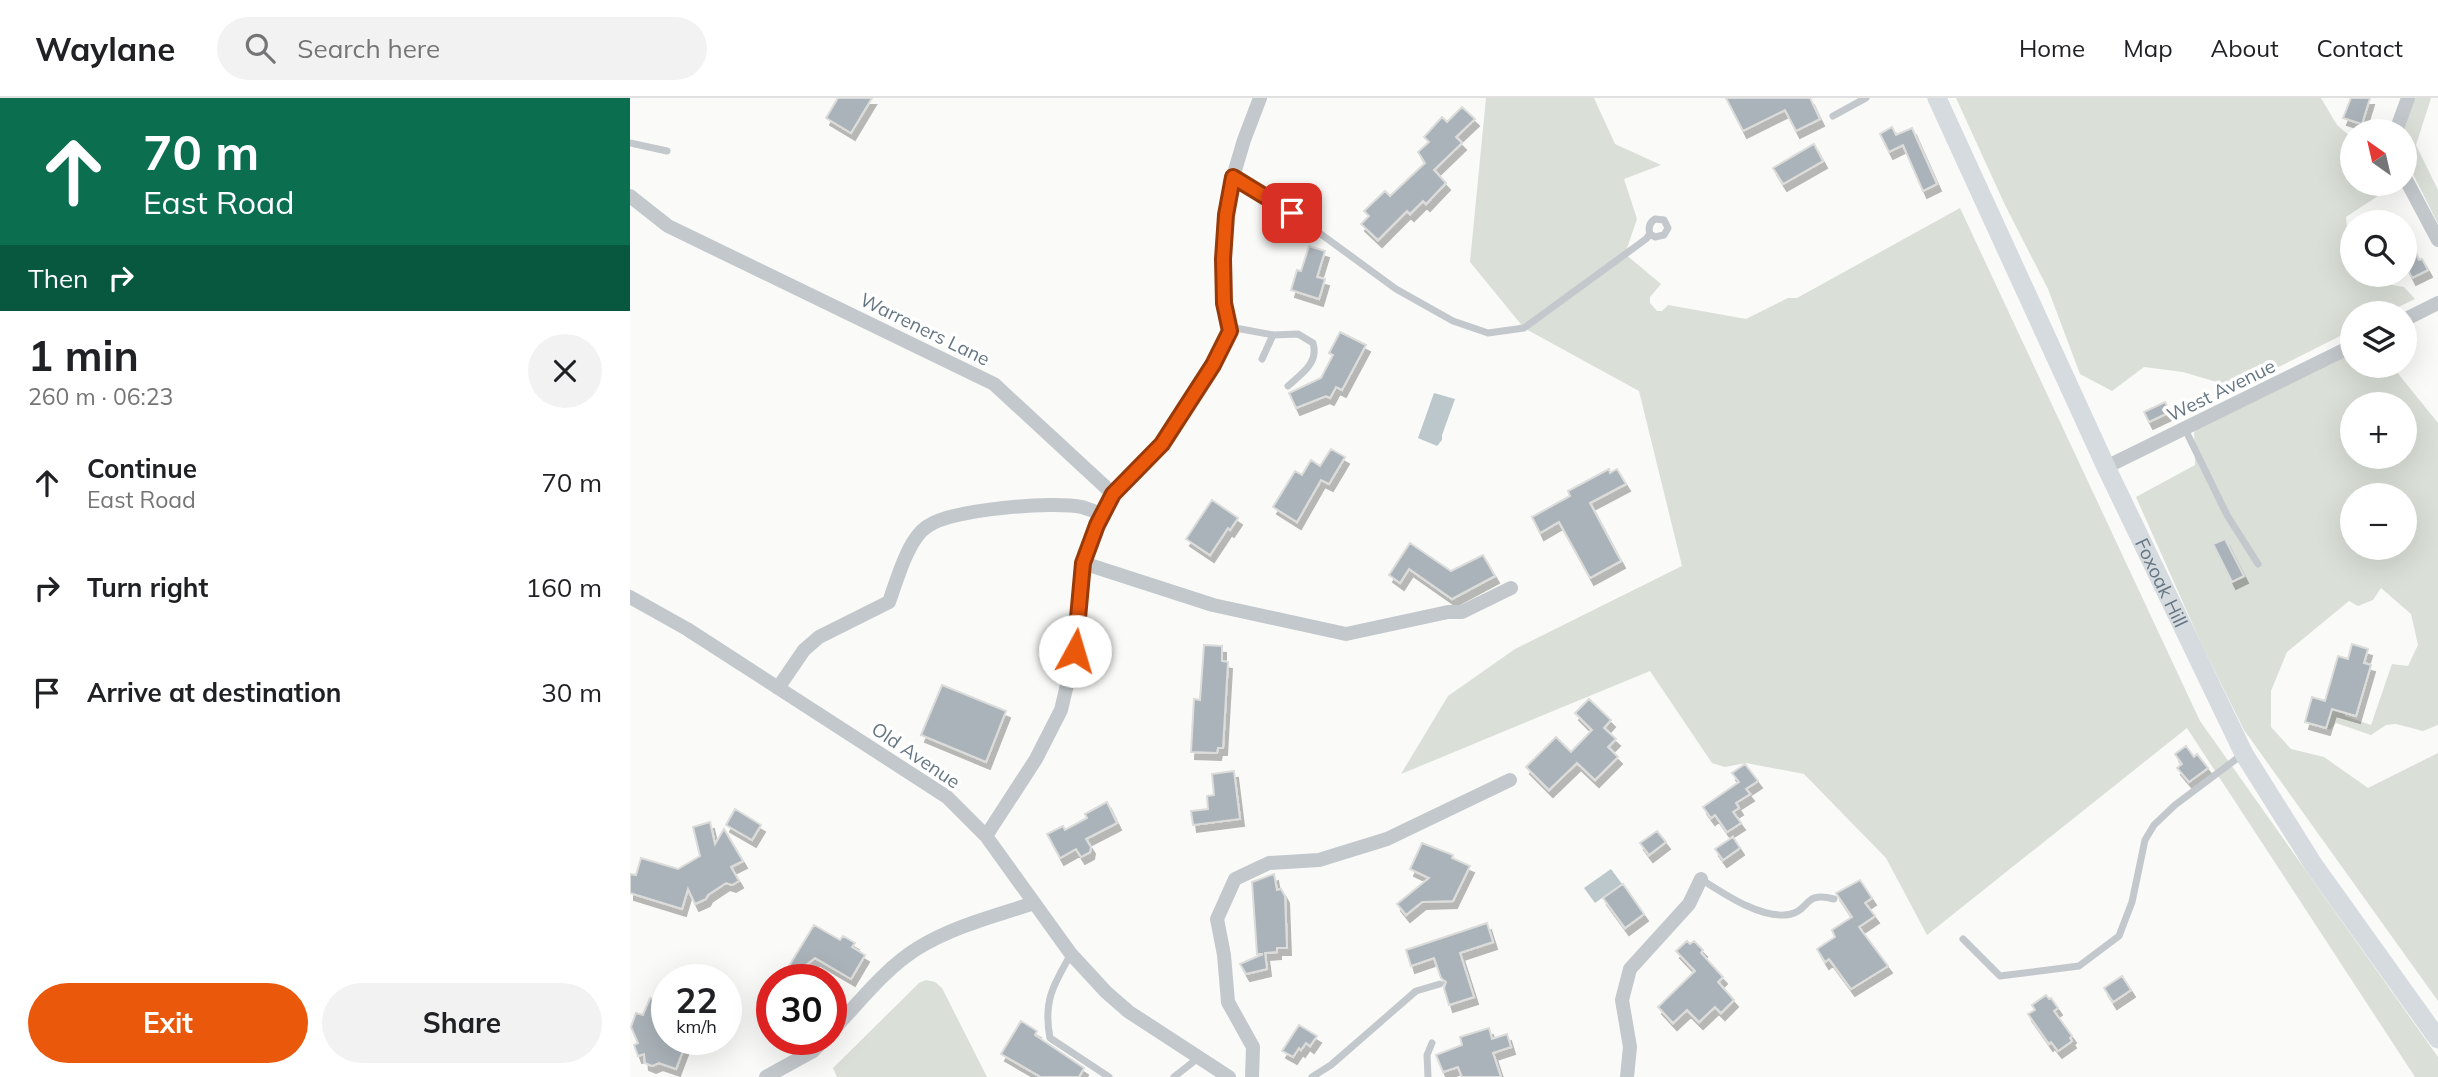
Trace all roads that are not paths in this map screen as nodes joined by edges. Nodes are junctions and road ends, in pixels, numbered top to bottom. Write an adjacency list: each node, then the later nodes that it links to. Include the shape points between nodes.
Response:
1 (1260, 98): 9 (street)
2 (1867, 98): 5 (lane)
3 (1937, 98): 22 (main road, Foxoak Hill)
4 (2408, 98): 6 (street)
5 (1833, 116)
6 (2400, 119)
7 (630, 143): 8 (lane)
8 (667, 151)
9 (1233, 177): 12 (lane, via 1292,213 1396,289 1453,321 1488,333 1524,328); 16 (street, via 1223,259)
10 (630, 196): 23 (street, Warreners Lane, via 668,226 994,383)
11 (2415, 196): 13 (street)
12 (1650, 234)
13 (2438, 238)
14 (2438, 303): 15 (street)
15 (2417, 314)
16 (1229, 327): 17 (lane); 23 (street, via 1213,365 1162,444)
17 (1273, 335): 19 (lane); 20 (lane, via 1298,334 1313,343 1316,353 1312,364)
18 (2340, 352): 21 (street, West Avenue)
19 (1262, 359)
20 (1288, 386)
21 (2185, 429): 22 (street, West Avenue); 26 (lane, via 2227,515)
22 (2106, 467): 30 (main road, Foxoak Hill)
23 (1113, 494): 24 (street)
24 (1102, 514): 25 (street); 29 (street, via 1080,507 1006,508 969,512 927,526 914,541 889,602 819,637 804,650)
25 (1083, 563): 27 (street, via 1213,605 1346,634 1462,612); 32 (street, via 1075,651 1061,710 1036,760)
26 (2258, 564)
27 (1511, 588)
28 (630, 597): 29 (street, Old Avenue)
29 (778, 688): 32 (street, Old Avenue, via 947,796)
30 (2244, 754): 36 (lane, via 2154,825 2144,840 2132,902 2119,936 2079,966 2000,976); 40 (main road, Foxoak Hill, via 2313,864)
31 (1510, 780): 48 (street, via 1387,839 1320,860 1269,863 1234,879 1217,919 1228,1002 1253,1047)
32 (986, 836): 35 (street, Old Avenue)
33 (1701, 879): 34 (lane, via 1774,916 1794,914 1812,898); 51 (street, via 1689,904 1630,969 1622,1000 1630,1047)
34 (1834, 899)
35 (1034, 903): 37 (street, Old Avenue); 39 (street, via 953,930 915,950)
36 (1963, 940)
37 (1070, 954): 43 (street, Old Avenue, via 1129,1013); 45 (lane, via 1053,984 1046,1017 1050,1038)
38 (1440, 984): 49 (lane, via 1416,992)
39 (847, 1015)
40 (2438, 1039)
41 (1432, 1043): 50 (lane, via 1426,1061)
42 (806, 1055): 44 (street)
43 (1198, 1057): 46 (lane); 47 (street, Old Avenue)
44 (766, 1077)
45 (1109, 1077)
46 (1174, 1077)
47 (1229, 1077)
48 (1252, 1077)
49 (1312, 1077)
50 (1429, 1077)
51 (1627, 1077)

